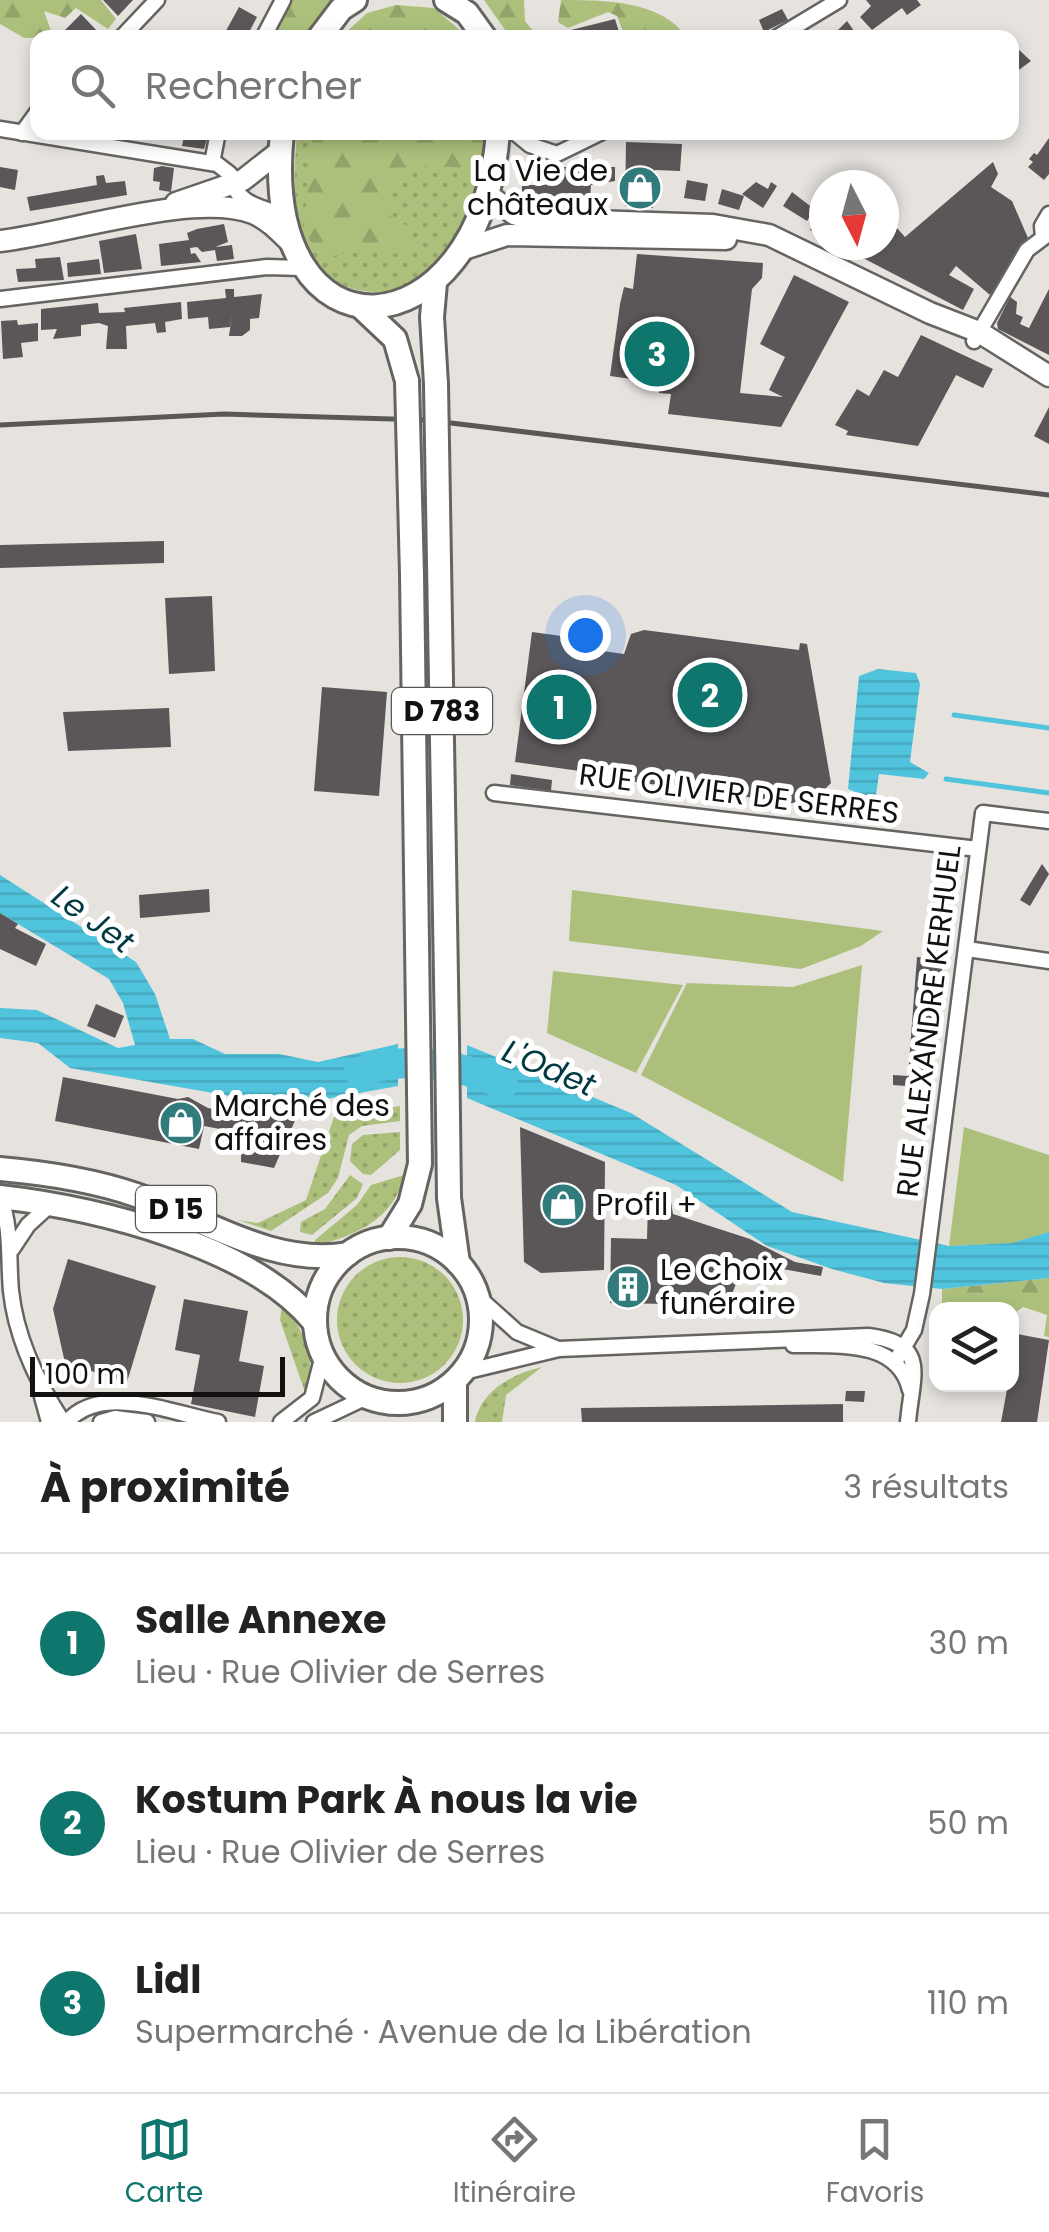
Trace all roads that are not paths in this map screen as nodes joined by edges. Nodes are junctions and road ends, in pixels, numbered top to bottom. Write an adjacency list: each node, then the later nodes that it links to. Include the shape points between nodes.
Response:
1 (156, 0): 7 (street)
2 (284, 0): 8 (street)
3 (355, 0): 9 (main road)
4 (446, 0): 6 (main road)
5 (839, 0): 11 (street)
6 (464, 7): 10 (main road)
7 (128, 30)
8 (267, 30)
9 (325, 30)
10 (480, 30)
11 (789, 30)
12 (30, 122): 14 (street)
13 (0, 129): 14 (street)
14 (22, 132): 15 (street)
15 (30, 133)
16 (70, 140): 22 (street)
17 (216, 140): 22 (street)
18 (497, 140): 24 (main road)
19 (523, 140): 20 (street, via 557,154)
20 (586, 140)
21 (281, 142): 23 (main road); 25 (main road)
22 (212, 164): 23 (street, via 226,169)
23 (232, 186): 25 (street, via 245,201); 27 (main road)
24 (487, 194): 28 (main road, via 522,217); 32 (main road)
25 (284, 214): 31 (main road)
26 (1049, 214): 29 (street, via 1042,226)
27 (133, 216): 30 (main road); 31 (main road, via 239,209 261,217)
28 (627, 232): 32 (main road, via 507,235); 37 (main road, via 811,256)
29 (1046, 238): 37 (street, via 1027,250)
30 (0, 240)
31 (289, 241): 33 (main road)
32 (464, 249): 34 (main road)
33 (301, 268): 35 (street); 36 (main road)
34 (435, 284): 36 (main road, via 397,305); 50 (main road, D 783, bridge, via 448,1131)
35 (0, 299)
36 (357, 304): 47 (main road, D 783, bridge, via 396,338 407,381 419,1181)
37 (977, 336): 38 (main road)
38 (1049, 375)
39 (494, 793): 41 (street, RUE OLIVIER DE SERRES)
40 (1049, 821): 41 (street, RUE ALEXANDRE KERHUEL, via 984,813)
41 (978, 850): 42 (street, RUE ALEXANDRE KERHUEL)
42 (967, 949): 43 (street); 54 (street, RUE ALEXANDRE KERHUEL, via 922,1294)
43 (1049, 962)
44 (0, 1169): 49 (main road, D 15, via 130,1193 286,1255)
45 (0, 1197): 46 (main road, D 15); 48 (street)
46 (51, 1204): 48 (street); 52 (main road, D 15, via 134,1225 218,1257 280,1290)
47 (389, 1238): 49 (main road); 50 (main road, via 425,1243)
48 (12, 1250): 59 (street, via 13,1300)
49 (348, 1254): 52 (main road, via 320,1287)
50 (458, 1263): 51 (main road)
51 (477, 1296): 55 (street, via 517,1332); 58 (main road, via 479,1334)
52 (314, 1322): 56 (main road)
53 (737, 1342): 54 (street, via 868,1336); 55 (street); 57 (street, via 868,1349)
54 (906, 1348): 57 (street); 60 (street, via 914,1362)
55 (558, 1349): 58 (street)
56 (323, 1355): 61 (main road, via 339,1379); 68 (street, via 312,1398)
57 (895, 1362): 60 (street)
58 (459, 1377): 61 (main road, via 424,1398); 71 (main road)
59 (41, 1387): 63 (street); 64 (street)
60 (910, 1394): 72 (street)
61 (377, 1400): 69 (street); 70 (main road)
62 (198, 1420): 64 (street, via 109,1402 80,1409); 67 (street)
63 (48, 1422)
64 (65, 1422)
65 (101, 1422): 66 (street)
66 (147, 1422)
67 (218, 1422)
68 (282, 1422)
69 (314, 1422)
70 (410, 1422)
71 (456, 1422)
72 (908, 1422)

